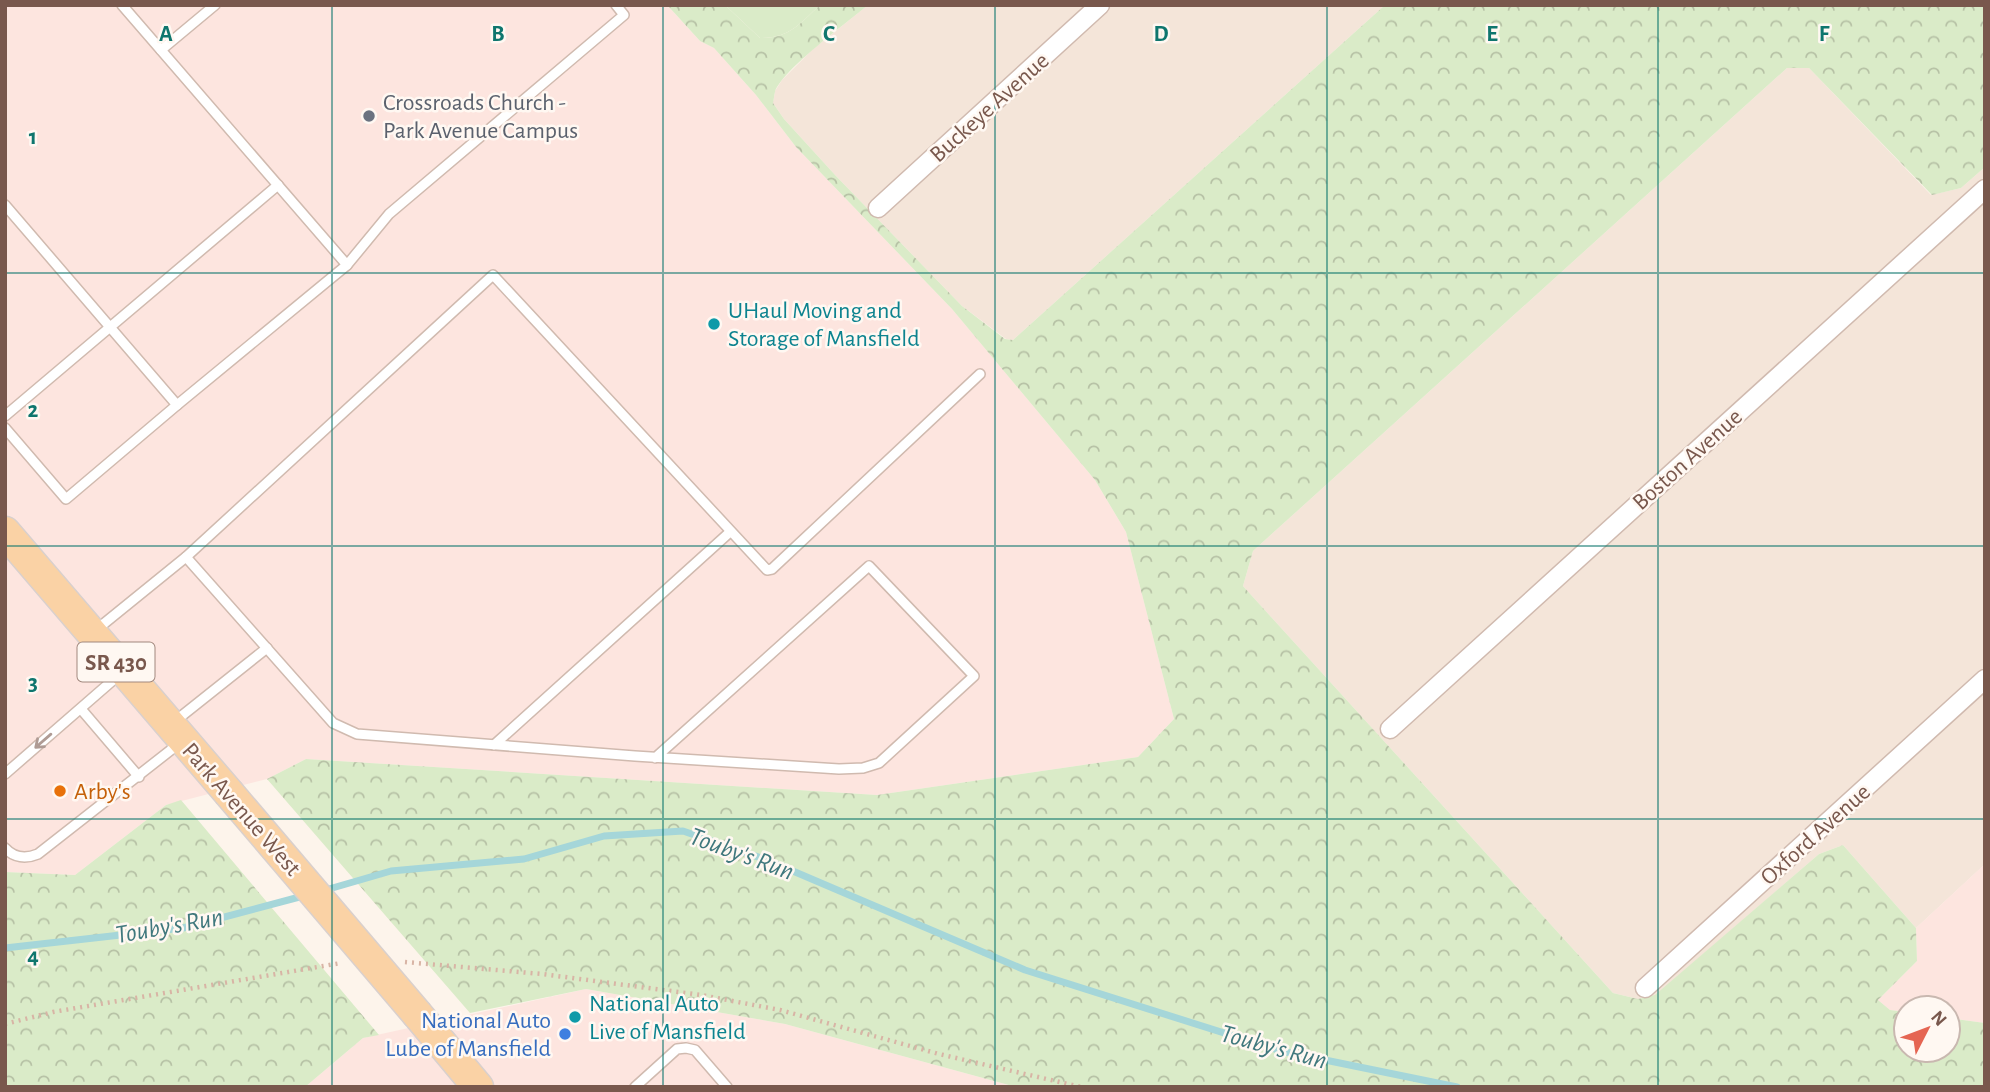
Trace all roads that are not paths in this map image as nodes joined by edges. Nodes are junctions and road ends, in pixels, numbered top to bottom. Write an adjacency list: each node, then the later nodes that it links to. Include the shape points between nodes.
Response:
1 (122, 5): 5 (lane)
2 (215, 5): 5 (lane)
3 (616, 5): 10 (lane, via 624,15 389,214)
4 (1100, 5): 9 (street, Buckeye Avenue)
5 (162, 50): 6 (lane)
6 (278, 185): 10 (lane); 11 (lane)
7 (1985, 189): 24 (street, Boston Avenue)
8 (5, 205): 11 (lane)
9 (878, 208)
10 (348, 265): 13 (lane)
11 (108, 327): 13 (lane); 14 (lane)
12 (980, 374): 17 (lane, via 772,569 762,567)
13 (177, 405): 15 (lane, via 66,499)
14 (5, 416)
15 (5, 428)
16 (5, 532): 19 (main road, Park Avenue West / SR 430)
17 (730, 532): 18 (lane, via 493,275); 26 (lane)
18 (186, 557): 19 (lane); 20 (lane)
19 (92, 634): 21 (main road, Park Avenue West / SR 430)
20 (267, 648): 25 (lane); 26 (lane, via 333,723 357,734)
21 (124, 671): 23 (lane); 25 (main road, Park Avenue West / SR 430)
22 (1985, 680): 31 (street, Oxford Avenue)
23 (81, 709): 28 (lane, one-way to 28); 29 (lane)
24 (1390, 729)
25 (177, 733): 29 (lane); 32 (main road, Park Avenue West / SR 430, bridge)
26 (494, 745): 27 (lane)
27 (654, 758): 27 (lane, via 869,566 974,676 879,763 863,768)
28 (5, 774)
29 (139, 777): 30 (lane, via 38,855 28,859)
30 (5, 848)
31 (1645, 988)
32 (478, 1087)
33 (635, 1087): 34 (lane, via 677,1049 686,1048 695,1050)
34 (727, 1087)

